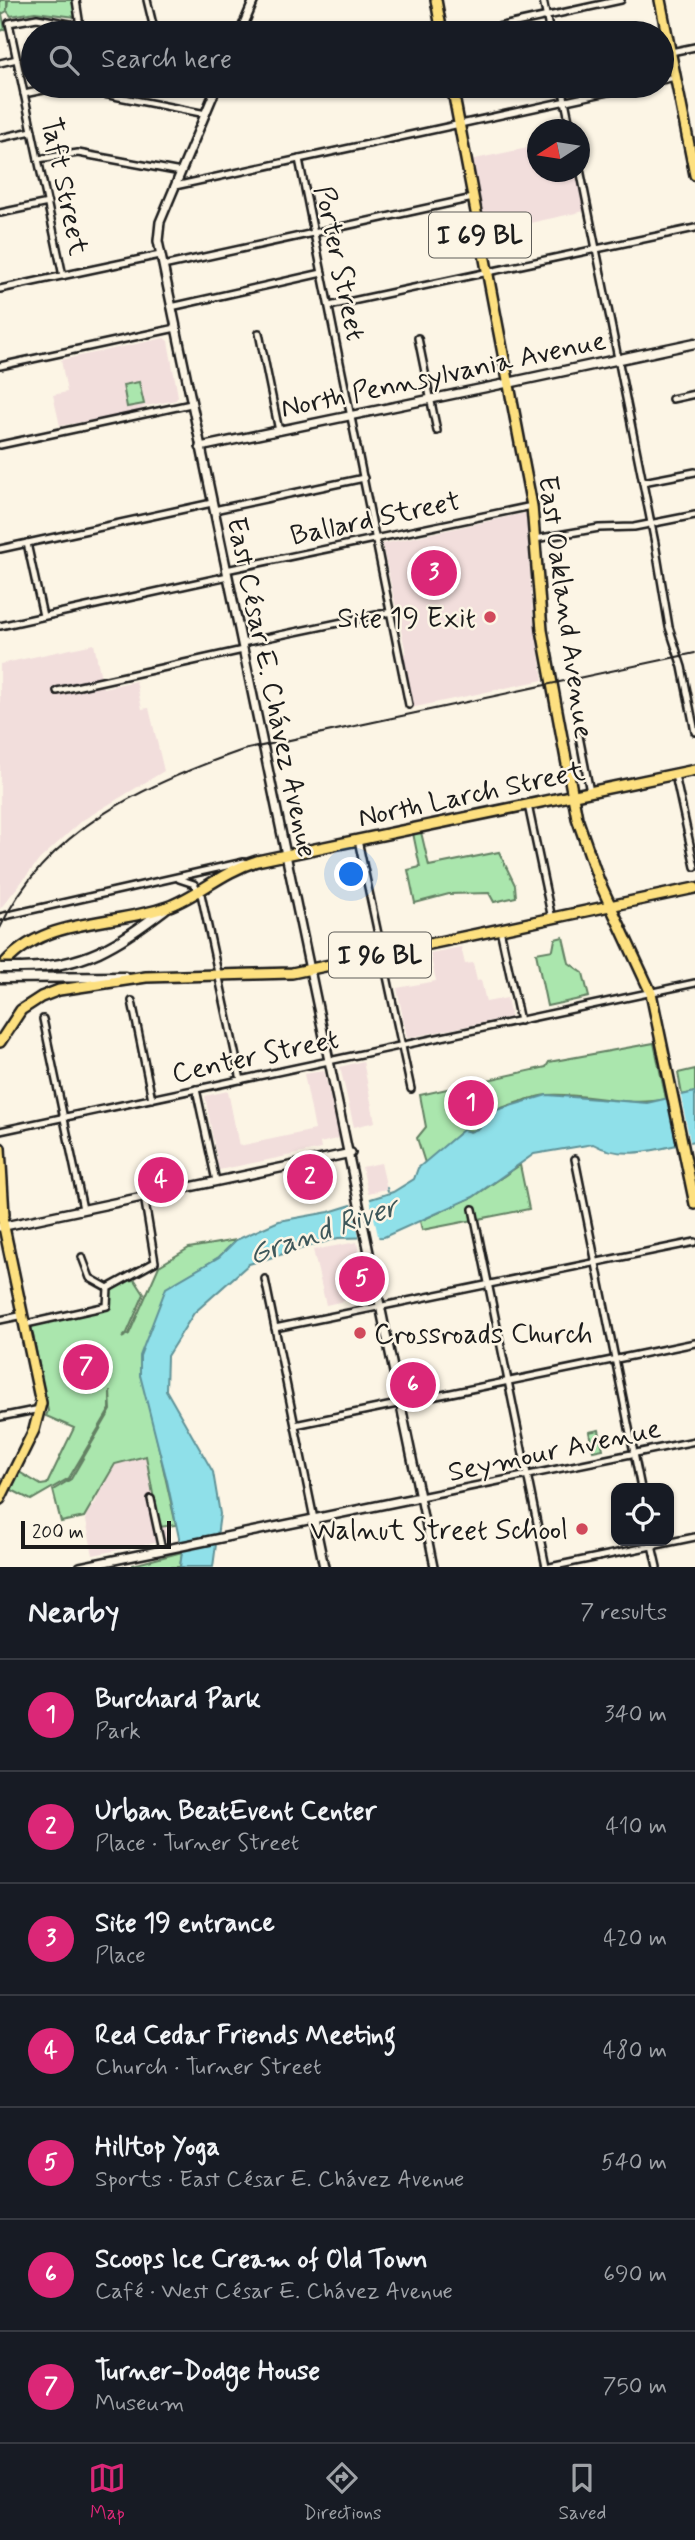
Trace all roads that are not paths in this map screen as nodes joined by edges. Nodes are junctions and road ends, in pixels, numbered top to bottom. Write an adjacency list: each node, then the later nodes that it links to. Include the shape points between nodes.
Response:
1 (76, 0): 10 (street)
2 (147, 0): 11 (street)
3 (254, 0): 12 (street)
4 (436, 0): 13 (main road)
5 (543, 0): 8 (street)
6 (621, 0): 8 (street)
7 (660, 0): 16 (main road)
8 (547, 16): 14 (street); 15 (street)
9 (53, 21): 19 (street, Taft Street, via 37,18 9,23)
10 (79, 21)
11 (152, 21)
12 (245, 21)
13 (440, 21)
14 (524, 21)
15 (548, 21)
16 (664, 21)
17 (695, 47): 18 (street)
18 (674, 51)
19 (17, 59): 20 (street); 23 (street, Taft Street)
20 (0, 63)
21 (674, 71): 22 (main road)
22 (675, 77): 39 (main road)
23 (21, 79)
24 (25, 98): 34 (street, Taft Street)
25 (124, 98): 31 (street)
26 (212, 98): 31 (street, East César E. Chávez Avenue)
27 (454, 98): 33 (main road, East Oakland Avenue / I 69 BL)
28 (564, 98): 30 (street)
29 (579, 98): 30 (street)
30 (565, 101): 32 (street); 33 (street)
31 (205, 114): 38 (street, East César E. Chávez Avenue)
32 (569, 119)
33 (459, 124): 37 (street); 42 (main road, East Oakland Avenue / I 69 BL)
34 (32, 131): 35 (street); 36 (street, Taft Street)
35 (0, 138)
36 (38, 159): 38 (street, via 78,153); 43 (street, Taft Street)
37 (299, 159): 41 (street); 46 (street, Porter Street)
38 (181, 172): 41 (street, East César E. Chávez Avenue)
39 (695, 175)
40 (582, 182): 47 (street)
41 (175, 186): 48 (street, East César E. Chávez Avenue, via 160,222)
42 (473, 198): 46 (street); 50 (main road, East Oakland Avenue / I 69 BL)
43 (48, 203): 44 (street); 52 (street, Taft Street)
44 (0, 213)
45 (695, 228): 47 (street)
46 (314, 233): 49 (street); 51 (street, Porter Street)
47 (596, 249): 50 (street); 60 (street)
48 (160, 255): 49 (street, East César E. Chávez Avenue); 52 (street)
49 (163, 266): 55 (street, East César E. Chávez Avenue)
50 (487, 272): 54 (street); 62 (main road, East Oakland Avenue / I 69 BL)
51 (322, 273): 54 (street, Porter Street); 55 (street)
52 (63, 276): 53 (street)
53 (0, 289)
54 (329, 306): 67 (street, Porter Street)
55 (171, 307): 56 (street, East César E. Chávez Avenue)
56 (176, 328): 61 (street); 66 (street, East César E. Chávez Avenue)
57 (259, 333): 68 (street)
58 (418, 338): 64 (street)
59 (695, 343): 60 (main road, North Pennsylvania Avenue)
60 (618, 360): 62 (main road, North Pennsylvania Avenue); 74 (street)
61 (0, 366)
62 (508, 383): 64 (street, North Pennsylvania Avenue); 76 (main road, East Oakland Avenue / I 69 BL)
63 (695, 394): 65 (street)
64 (430, 399): 67 (street, North Pennsylvania Avenue); 69 (street)
65 (672, 399)
66 (191, 404): 70 (street); 71 (street, East César E. Chávez Avenue)
67 (351, 416): 68 (street, North Pennsylvania Avenue); 73 (street, Porter Street)
68 (279, 431): 71 (street, North Pennsylvania Avenue)
69 (437, 431)
70 (0, 445)
71 (200, 447): 75 (street, East César E. Chávez Avenue)
72 (695, 472): 74 (street)
73 (364, 478): 75 (street); 79 (street, Porter Street)
74 (643, 482): 78 (street)
75 (213, 506): 81 (street); 83 (street, East César E. Chávez Avenue)
76 (532, 506): 79 (street, Ballard Street); 80 (main road, East Oakland Avenue / I 69 BL)
77 (695, 515): 78 (street)
78 (651, 524): 80 (street); 90 (street)
79 (376, 538): 83 (street, Ballard Street); 84 (street, Porter Street)
80 (535, 539): 95 (main road, East Oakland Avenue / I 69 BL, via 542,630)
81 (27, 543): 82 (street); 85 (street)
82 (0, 549)
83 (227, 573): 85 (street, Ballard Street); 87 (street, East César E. Chávez Avenue)
84 (391, 612): 87 (street); 89 (street, Porter Street)
85 (43, 617): 86 (street, Ballard Street)
86 (0, 626)
87 (242, 647): 88 (street); 98 (street, East César E. Chávez Avenue)
88 (57, 691)
89 (409, 705)
90 (695, 732)
91 (579, 736): 94 (street)
92 (695, 770): 93 (main road, North Larch Street)
93 (675, 774): 94 (main road, North Larch Street); 100 (street)
94 (590, 792): 95 (main road, North Larch Street)
95 (573, 795): 96 (main road, North Larch Street); 104 (main road, East Oakland Avenue / I 69 BL, via 584,844)
96 (528, 805): 97 (main road, North Larch Street); 107 (street)
97 (358, 840): 98 (main road, North Larch Street); 109 (street)
98 (287, 855): 99 (main road, North Larch Street); 111 (street, East César E. Chávez Avenue)
99 (257, 861): 101 (street, North Larch Street); 103 (main road, North Larch Street)
100 (695, 867)
101 (176, 878): 103 (street); 106 (street, North Larch Street)
102 (695, 888): 104 (main road, I 96 BL)
103 (199, 889): 105 (main road, North Larch Street); 112 (street)
104 (610, 906): 107 (main road, I 96 BL); 116 (main road, East Oakland Avenue / I 69 BL)
105 (168, 907): 110 (main road, via 46,934 18,950); 110 (main road, North Larch Street, bridge, via 85,960 54,967)
106 (0, 917)
107 (552, 919): 108 (main road, I 96 BL)
108 (500, 929): 109 (main road, I 96 BL); 119 (street)
109 (383, 954): 111 (main road, I 96 BL); 121 (street)
110 (0, 968)
111 (311, 969): 112 (main road, I 96 BL); 122 (street, East César E. Chávez Avenue)
112 (219, 976): 113 (main road, I 96 BL); 123 (street)
113 (146, 977): 114 (main road); 120 (main road, I 96 BL, via 48,993 18,1013)
114 (0, 978)
115 (695, 984): 116 (street)
116 (651, 993): 119 (street, Center Street); 132 (main road, East Oakland Avenue / I 69 BL)
117 (132, 1001): 126 (street)
118 (43, 1019): 127 (street)
119 (520, 1021): 121 (street, Center Street)
120 (0, 1042)
121 (403, 1046): 122 (street, Center Street); 125 (street)
122 (331, 1061): 123 (street, Center Street); 130 (street, East César E. Chávez Avenue)
123 (241, 1080): 124 (street, Center Street)
124 (196, 1089): 126 (street, Center Street); 133 (street)
125 (411, 1089)
126 (152, 1099): 127 (street, Center Street)
127 (64, 1118): 128 (street, Center Street); 137 (street)
128 (0, 1131)
129 (0, 1148): 139 (main road)
130 (351, 1153): 133 (street); 146 (street, East César E. Chávez Avenue)
131 (575, 1159): 142 (street)
132 (691, 1164): 135 (main road, East Oakland Avenue / I 69 BL)
133 (216, 1181): 134 (street)
134 (144, 1196): 137 (street); 145 (street, via 155,1262)
135 (695, 1204)
136 (0, 1208): 139 (main road)
137 (83, 1209): 139 (street)
138 (473, 1209): 144 (street)
139 (3, 1224): 147 (main road)
140 (695, 1242): 142 (street)
141 (82, 1257): 145 (street, via 90,1278)
142 (595, 1262): 144 (street); 151 (street)
143 (265, 1279): 149 (street)
144 (488, 1284): 146 (street); 152 (street)
145 (108, 1289): 147 (street, via 107,1306)
146 (381, 1306): 149 (street); 153 (street, East César E. Chávez Avenue)
147 (25, 1319): 148 (street); 154 (main road)
148 (0, 1320)
149 (275, 1328): 156 (street)
150 (695, 1343): 151 (street)
151 (614, 1360): 152 (street); 158 (street)
152 (508, 1382): 153 (street); 159 (street)
153 (401, 1403): 156 (street); 161 (street, East César E. Chávez Avenue)
154 (40, 1409): 155 (street); 162 (main road)
155 (0, 1417)
156 (295, 1425): 164 (street)
157 (695, 1441): 158 (street, Seymour Avenue)
158 (634, 1453): 159 (street, Seymour Avenue); 160 (street)
159 (527, 1476): 161 (street, Seymour Avenue); 173 (street)
160 (640, 1483)
161 (421, 1497): 164 (street); 172 (street)
162 (0, 1499)
163 (152, 1499): 169 (street)
164 (314, 1519): 169 (street); 171 (street)
165 (695, 1537): 166 (street)
166 (674, 1540)
167 (639, 1546): 173 (street)
168 (653, 1546): 174 (street)
169 (165, 1549): 170 (street)
170 (80, 1567)
171 (324, 1567)
172 (434, 1567)
173 (548, 1567)
174 (657, 1567)

